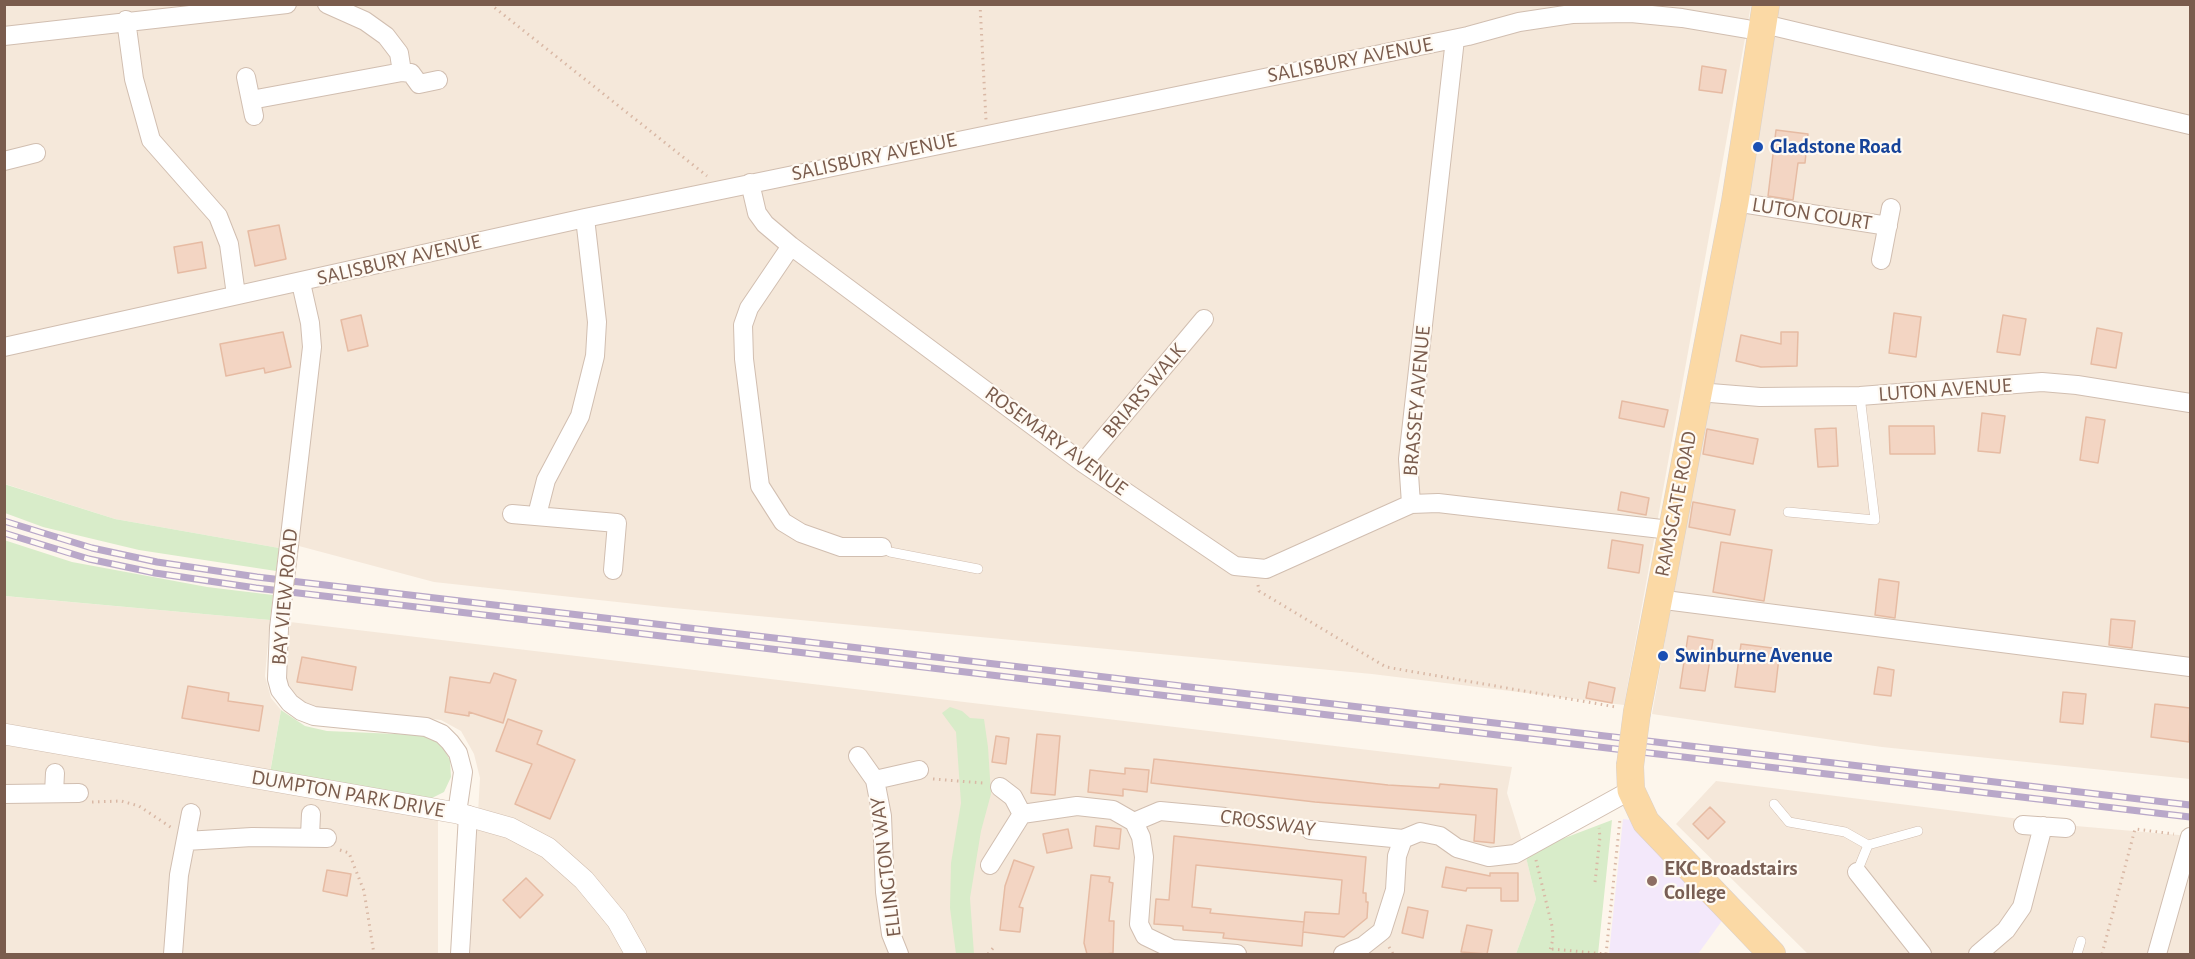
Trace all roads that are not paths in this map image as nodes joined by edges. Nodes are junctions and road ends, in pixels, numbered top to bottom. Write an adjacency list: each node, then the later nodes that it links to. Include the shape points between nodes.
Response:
1 (287, 4): 4 (street)
2 (327, 4): 7 (street, via 365,21 386,36 399,53)
3 (1759, 19): 6 (street, SALISBURY AVENUE, via 1572,14 1519,22); 10 (street); 14 (main road, RAMSGATE ROAD)
4 (126, 20): 5 (street); 19 (street, via 134,79 151,140 218,216 229,244)
5 (4, 36)
6 (1455, 39): 13 (street, SALISBURY AVENUE); 26 (street, BRASSEY AVENUE, via 1408,459)
7 (402, 72): 8 (street, via 252,108); 9 (street, via 411,73 419,84)
8 (246, 77)
9 (438, 80)
10 (2190, 125)
11 (36, 153): 12 (street)
12 (4, 161)
13 (750, 183): 15 (street, SALISBURY AVENUE); 16 (street, ROSEMARY AVENUE, via 756,213)
14 (1735, 202): 17 (street, LUTON COURT, via 1890,217); 22 (main road, RAMSGATE ROAD)
15 (585, 218): 18 (street, SALISBURY AVENUE); 29 (street, via 597,322 596,356 580,416 546,480)
16 (791, 246): 25 (street, ROSEMARY AVENUE); 31 (street, via 749,308 743,325 760,486 783,522 801,533 841,547)
17 (1881, 260)
18 (301, 282): 19 (street, SALISBURY AVENUE); 49 (street, BAY VIEW ROAD, bridge, via 312,347 279,628 280,690 290,703 314,716 426,727 442,734 458,753 463,772)
19 (236, 295): 21 (street, SALISBURY AVENUE)
20 (1204, 319): 25 (street, BRIARS WALK)
21 (4, 346)
22 (1698, 392): 23 (street, LUTON AVENUE, via 1760,397); 30 (main road, RAMSGATE ROAD)
23 (1860, 396): 24 (street, LUTON AVENUE, via 2042,382); 27 (lane, via 1875,520)
24 (2190, 403)
25 (1083, 463): 26 (street, ROSEMARY AVENUE, via 1236,566 1253,569 1266,568)
26 (1411, 504): 30 (street, BRASSEY AVENUE, via 1438,503)
27 (1788, 512)
28 (512, 514): 29 (street)
29 (537, 515): 33 (street, via 617,523)
30 (1670, 530): 34 (main road, RAMSGATE ROAD)
31 (882, 547): 32 (lane, via 907,556)
32 (978, 569)
33 (613, 570)
34 (1658, 600): 35 (street); 41 (main road, RAMSGATE ROAD, bridge)
35 (2190, 667)
36 (4, 734): 49 (street, DUMPTON PARK DRIVE)
37 (858, 756): 40 (street, ELLINGTON WAY)
38 (919, 770): 40 (street, ELLINGTON WAY)
39 (55, 772): 43 (street)
40 (875, 780): 68 (street, ELLINGTON WAY, via 882,816 888,913)
41 (1626, 785): 60 (street, CROSSWAY, via 1515,854 1489,857 1457,848 1440,836 1420,832); 71 (main road, via 1646,822)
42 (1000, 787): 50 (street, via 1013,797)
43 (54, 793): 44 (street); 45 (street)
44 (80, 793)
45 (4, 794)
46 (1774, 804): 61 (lane, via 1789,822 1845,832)
47 (191, 813): 59 (street)
48 (311, 814): 59 (street, via 319,837)
49 (463, 814): 66 (street, BAY VIEW ROAD); 67 (street, DUMPTON PARK DRIVE, via 510,828 548,848 606,905)
50 (1022, 814): 52 (street, via 1077,806 1113,810); 62 (street)
51 (1225, 816): 52 (street, CROSSWAY, via 1160,812)
52 (1134, 822): 69 (street, via 1144,857 1139,924 1145,936 1173,949)
53 (2023, 825): 54 (street)
54 (2043, 826): 55 (street); 73 (street, via 2022,907 2006,930)
55 (2066, 828)
56 (1310, 830): 60 (street, CROSSWAY)
57 (1918, 831): 61 (lane)
58 (2185, 836): 75 (street)
59 (186, 838): 65 (street)
60 (1403, 839): 70 (street, via 1397,856 1395,890 1382,931 1364,946)
61 (1868, 845): 63 (lane)
62 (990, 865)
63 (1857, 872): 72 (street)
64 (2081, 941): 74 (lane)
65 (173, 954)
66 (460, 954)
67 (636, 954)
68 (899, 954)
69 (1237, 954)
70 (1343, 954)
71 (1772, 954)
72 (1922, 954)
73 (1978, 954)
74 (2077, 954)
75 (2157, 954)

